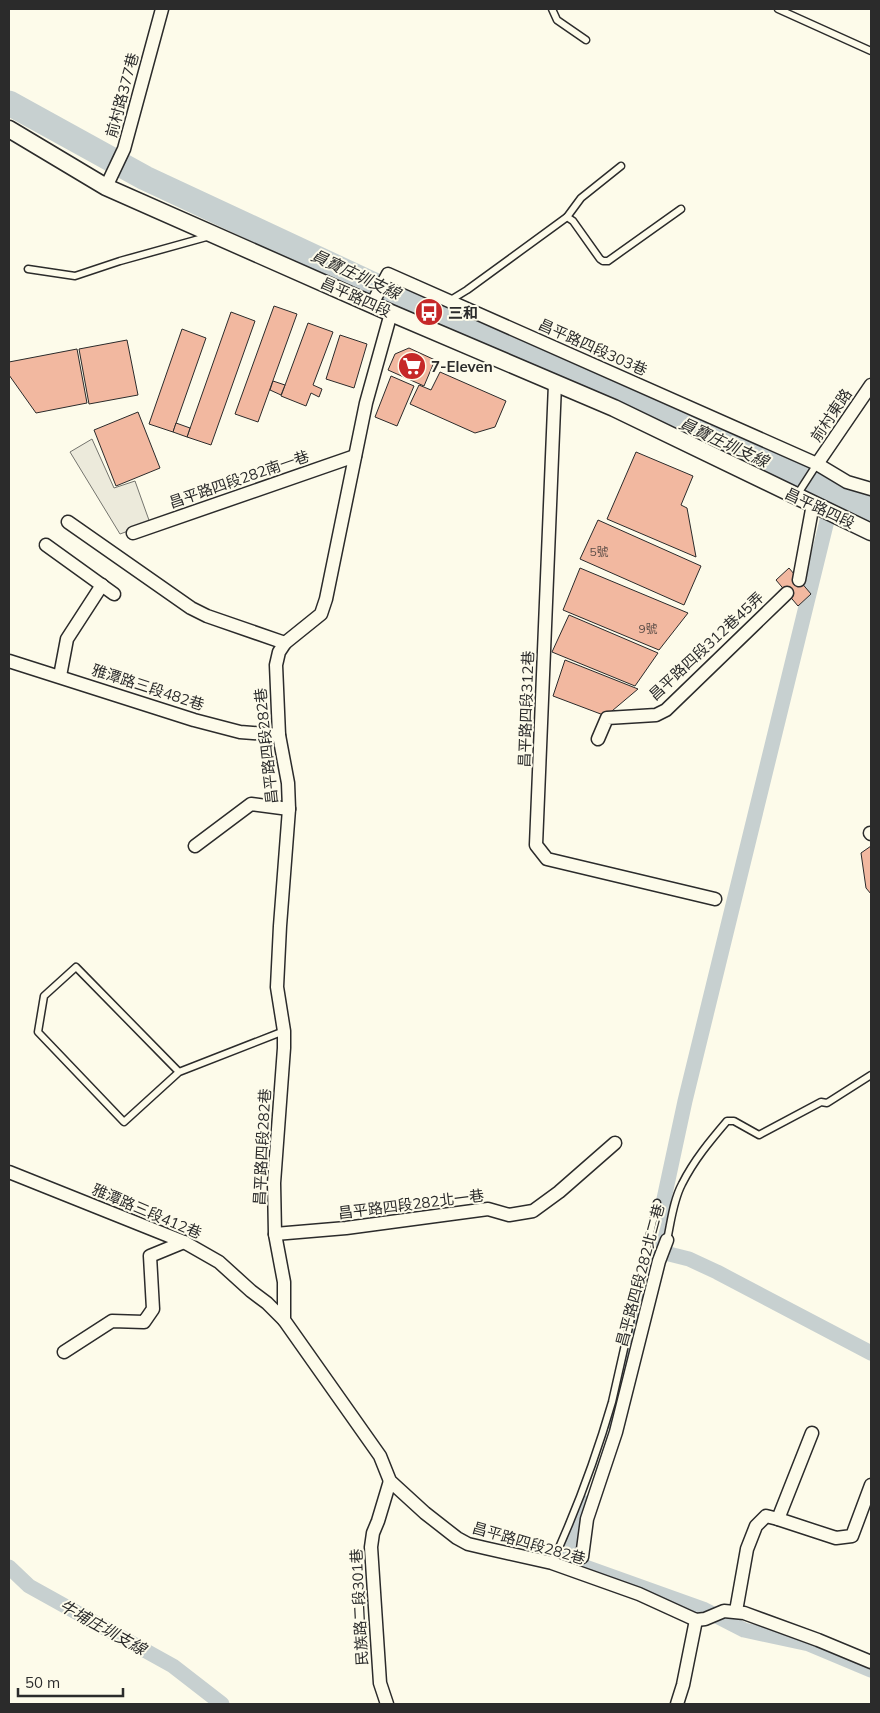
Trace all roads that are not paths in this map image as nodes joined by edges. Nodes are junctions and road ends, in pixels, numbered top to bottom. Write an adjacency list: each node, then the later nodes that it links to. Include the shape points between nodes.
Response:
1 (162, 9): 8 (street, 前村路377巷, via 124,149)
2 (552, 9): 4 (lane, via 558,20)
3 (778, 9): 5 (lane)
4 (586, 40)
5 (871, 51)
6 (9, 129): 8 (street, 昌平路四段)
7 (621, 166): 10 (lane, via 581,198)
8 (106, 187): 11 (street, 昌平路四段)
9 (681, 209): 10 (lane, via 608,262 600,259)
10 (568, 218): 13 (lane)
11 (216, 234): 12 (lane, via 75,276); 14 (street, 昌平路四段)
12 (28, 269)
13 (448, 301): 14 (street, 昌平路四段303巷, via 388,274); 19 (street, 昌平路四段303巷)
14 (372, 304): 15 (street, 昌平路四段)
15 (391, 313): 16 (street, 昌平路四段); 18 (street, 昌平路四段282巷)
16 (555, 384): 21 (street, 昌平路四段); 38 (street, 昌平路四段312巷, via 536,845 547,859)
17 (871, 385): 19 (street, 前村東路)
18 (355, 456): 25 (street, 昌平路四段282南一巷); 31 (street, 昌平路四段282巷, via 321,614)
19 (817, 464): 20 (street, 昌平路四段303巷, via 847,482); 21 (lane)
20 (871, 489)
21 (799, 492): 22 (street, 昌平路四段)
22 (813, 504): 24 (street, 昌平路四段); 27 (street)
23 (68, 522): 31 (street, via 191,608)
24 (871, 532)
25 (133, 533)
26 (46, 545): 28 (street)
27 (799, 580)
28 (102, 585): 30 (street); 33 (street, via 67,639)
29 (787, 593): 35 (street, 昌平路四段312巷45弄, via 666,710 656,714 607,718)
30 (114, 594)
31 (285, 643): 34 (street, 昌平路四段282巷, via 276,665)
32 (9, 660): 33 (street, 雅潭路三段482巷)
33 (60, 676): 34 (street, 雅潭路三段482巷, via 194,720 240,732)
34 (279, 735): 36 (street, 昌平路四段282巷)
35 (598, 739)
36 (289, 809): 37 (street, via 251,804); 39 (street, 昌平路四段282巷, via 277,987)
37 (196, 846)
38 (715, 899)
39 (284, 1032): 40 (lane); 45 (street, 昌平路四段282巷, via 274,1183)
40 (180, 1072): 40 (lane, via 124,1122 38,1032 44,996 76,967)
41 (871, 1075): 46 (lane, 昌平路四段282北二巷, via 827,1103 821,1102 758,1135 734,1121 727,1121 703,1149 682,1184)
42 (615, 1143): 45 (street, 昌平路四段282北一巷, via 559,1192 533,1210 509,1215 488,1210)
43 (9, 1172): 47 (street, 雅潭路三段412巷)
44 (657, 1203): 51 (lane)
45 (275, 1234): 48 (street, 昌平路四段282巷, via 284,1282)
46 (667, 1240): 50 (street, 昌平路四段282北二巷)
47 (184, 1242): 48 (street, 雅潭路三段412巷, via 219,1262); 49 (street, via 150,1256 153,1309 144,1322 112,1321)
48 (284, 1320): 53 (street, 昌平路四段282巷, via 380,1456)
49 (64, 1352)
50 (626, 1394): 51 (lane); 57 (street, 昌平路四段282北二巷, via 587,1519)
51 (612, 1402): 56 (lane, via 575,1514)
52 (812, 1433): 55 (street)
53 (390, 1480): 56 (street, 昌平路四段282巷, via 425,1513 468,1544); 61 (street, 民族路二段301巷, via 371,1547 380,1683)
54 (871, 1485): 55 (street, via 852,1536 836,1538)
55 (778, 1519): 58 (street, via 766,1516 756,1526)
56 (552, 1563): 57 (street, 昌平路四段282巷)
57 (580, 1566): 59 (street, 昌平路四段282巷)
58 (730, 1611): 59 (street); 60 (street, via 818,1640)
59 (701, 1619): 62 (street)
60 (871, 1662)
61 (387, 1704)
62 (676, 1704)

